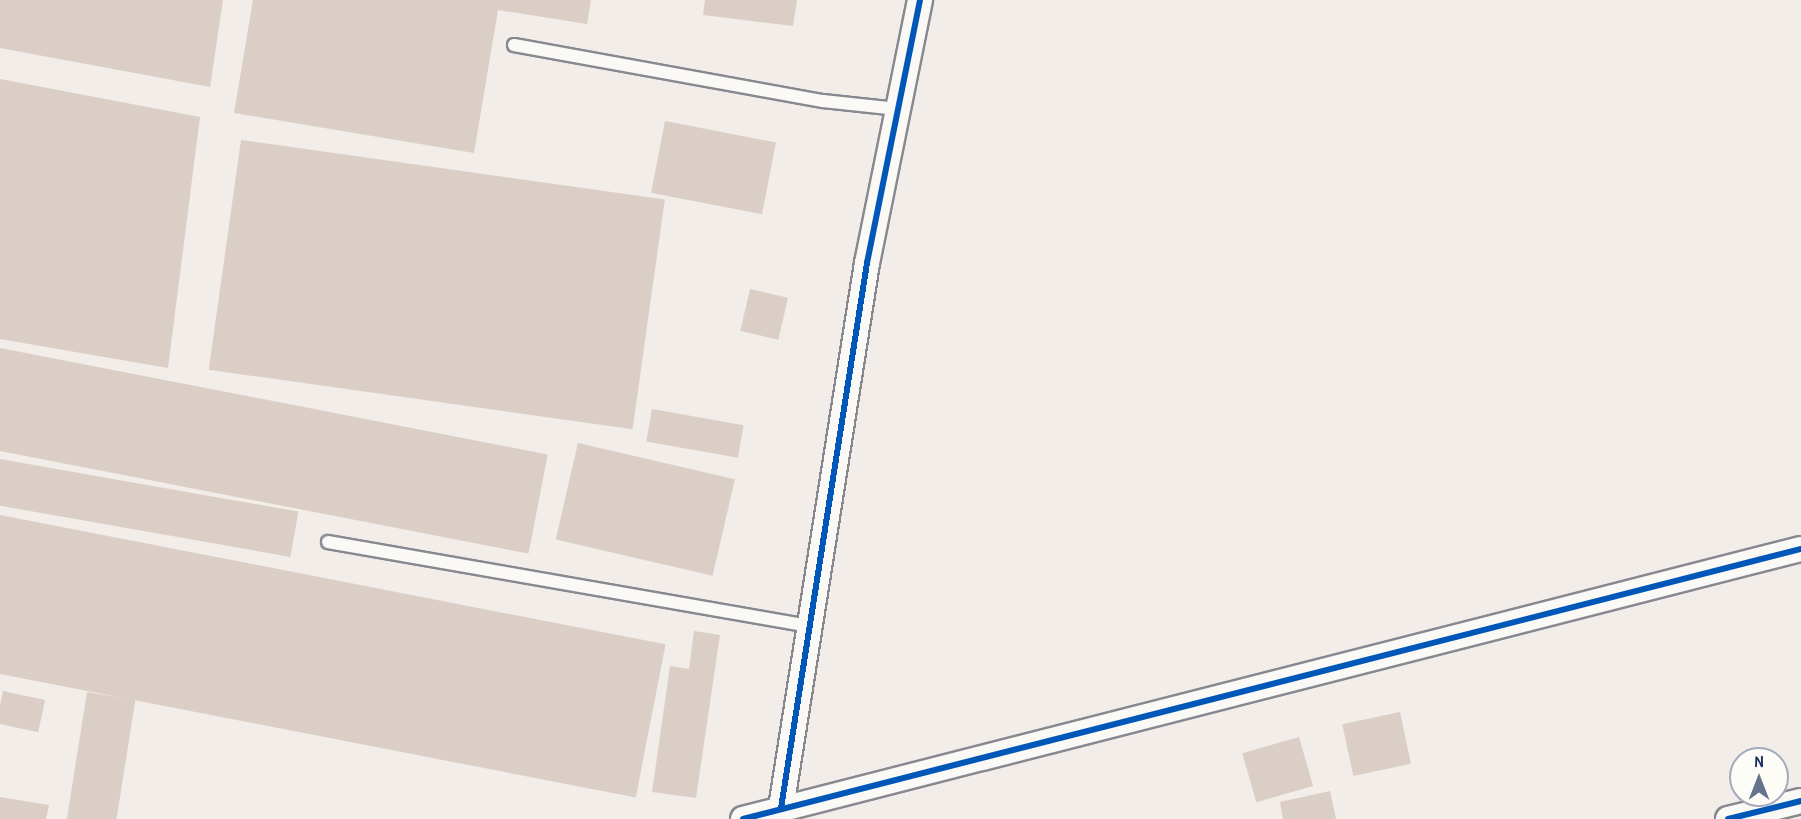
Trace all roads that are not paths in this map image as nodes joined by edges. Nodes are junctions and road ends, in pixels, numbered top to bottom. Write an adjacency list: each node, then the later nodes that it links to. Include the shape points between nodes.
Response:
1 (920, 0): 3 (street)
2 (514, 45): 3 (lane, via 823,101)
3 (898, 109): 6 (street, via 867,264)
4 (328, 542): 6 (lane)
5 (1801, 549): 8 (street)
6 (810, 626): 8 (street)
7 (1801, 801): 10 (street)
8 (781, 808): 9 (street)
9 (743, 819)
10 (1728, 819)

